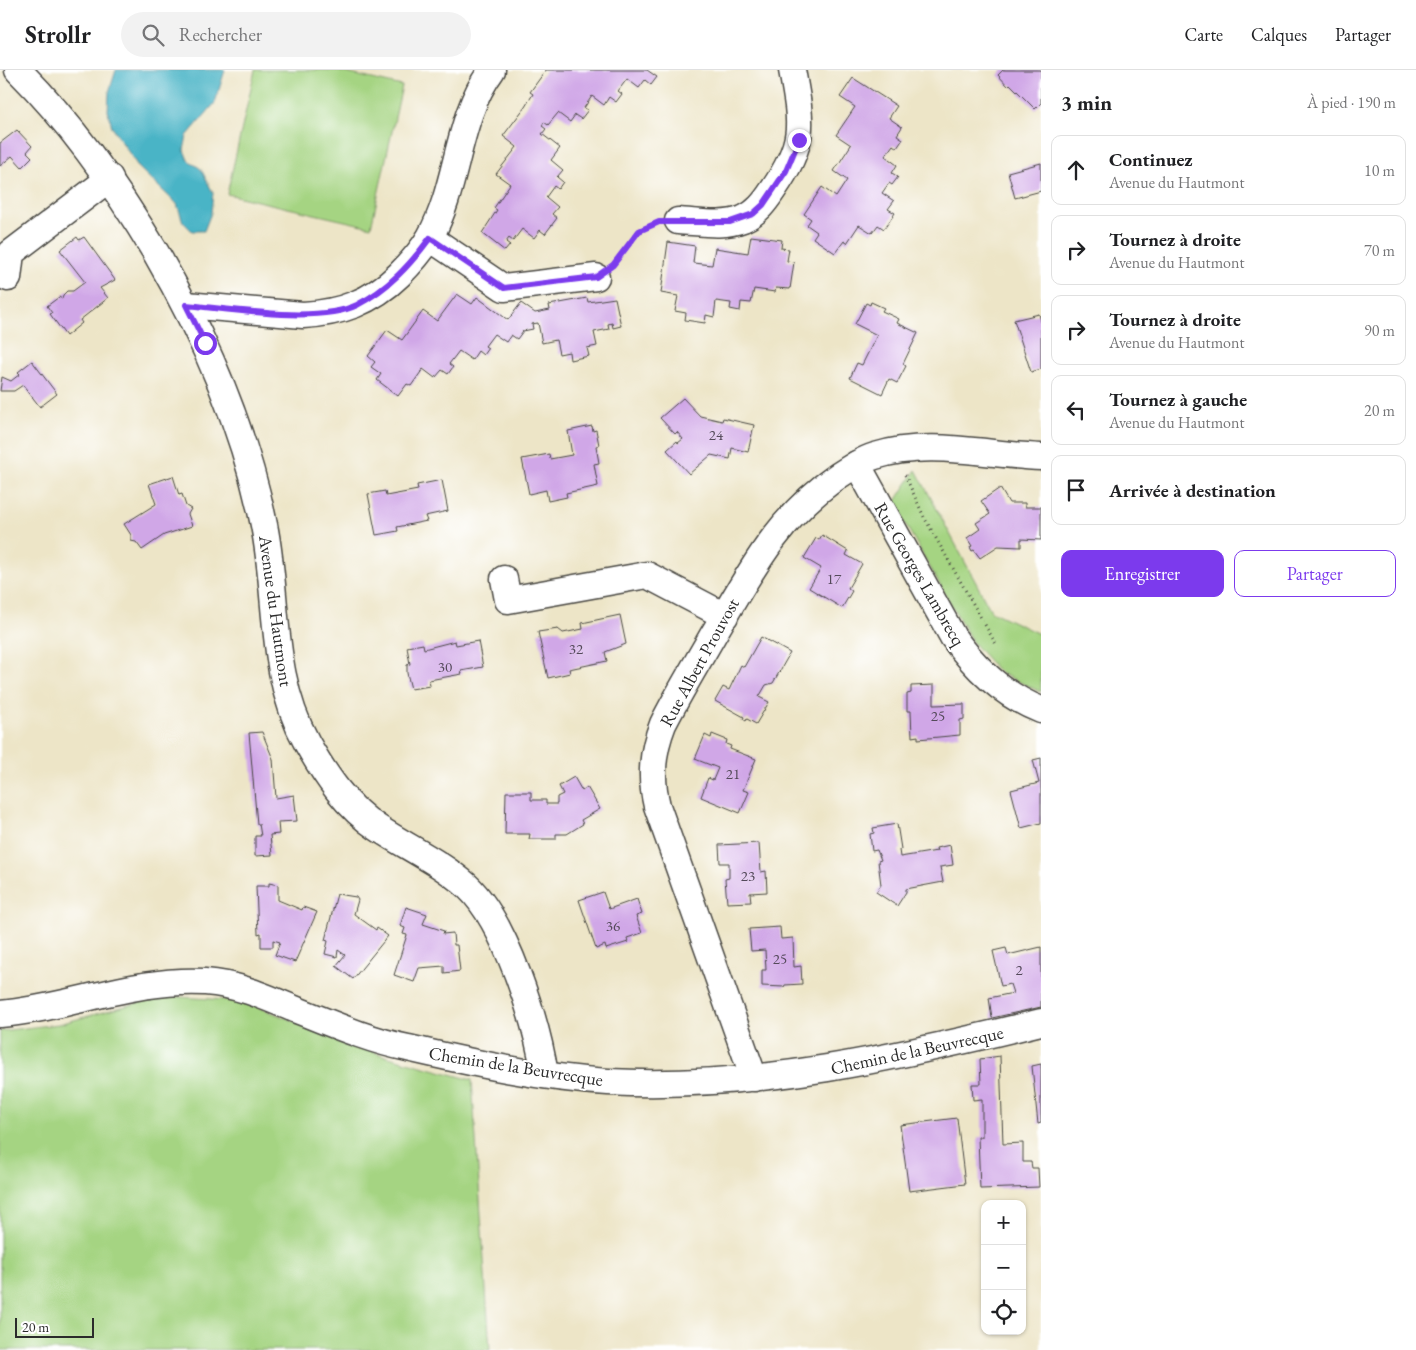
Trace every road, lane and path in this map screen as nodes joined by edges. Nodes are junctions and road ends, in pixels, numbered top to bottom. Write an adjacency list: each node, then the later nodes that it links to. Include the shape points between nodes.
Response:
1 (18, 70): 4 (street, Avenue du Hautmont, via 74,131)
2 (492, 70): 6 (street, via 479,90 469,117)
3 (792, 70): 5 (street, via 800,116 799,140 786,171 763,205 753,214 730,222)
4 (110, 178): 8 (street, via 11,253); 9 (street, Avenue du Hautmont)
5 (678, 221): 7 (path, via 659,222 639,231 613,265)
6 (430, 238): 7 (street, via 504,288); 9 (street, via 388,286 356,306 338,311 303,315)
7 (596, 277)
8 (8, 278)
9 (186, 305): 19 (street, Avenue du Hautmont, via 215,368 247,452 265,531 281,674 296,719 322,766 348,802 377,827 444,868 470,889 482,904 513,964 537,1037)
10 (895, 451): 11 (street, Rue Albert Prouvost, via 968,450); 12 (street, Rue Albert Prouvost); 15 (path, via 924,516)
11 (1041, 457)
12 (857, 464): 14 (street, Rue Albert Prouvost, via 816,493 775,534); 16 (street, Rue Georges Lambrecq, via 964,653 989,679 1022,702)
13 (508, 600): 14 (street, via 647,575)
14 (725, 616): 20 (street, Rue Albert Prouvost, via 663,724 653,758 653,788)
15 (998, 647)
16 (1041, 710)
17 (0, 1014): 19 (street, Chemin de la Beuvrecque, via 159,984 208,982 264,996 360,1035 406,1048)
18 (1041, 1022): 20 (street, Chemin de la Beuvrecque, via 888,1058)
19 (545, 1074): 20 (street, Chemin de la Beuvrecque, via 629,1083)
20 (754, 1078)

